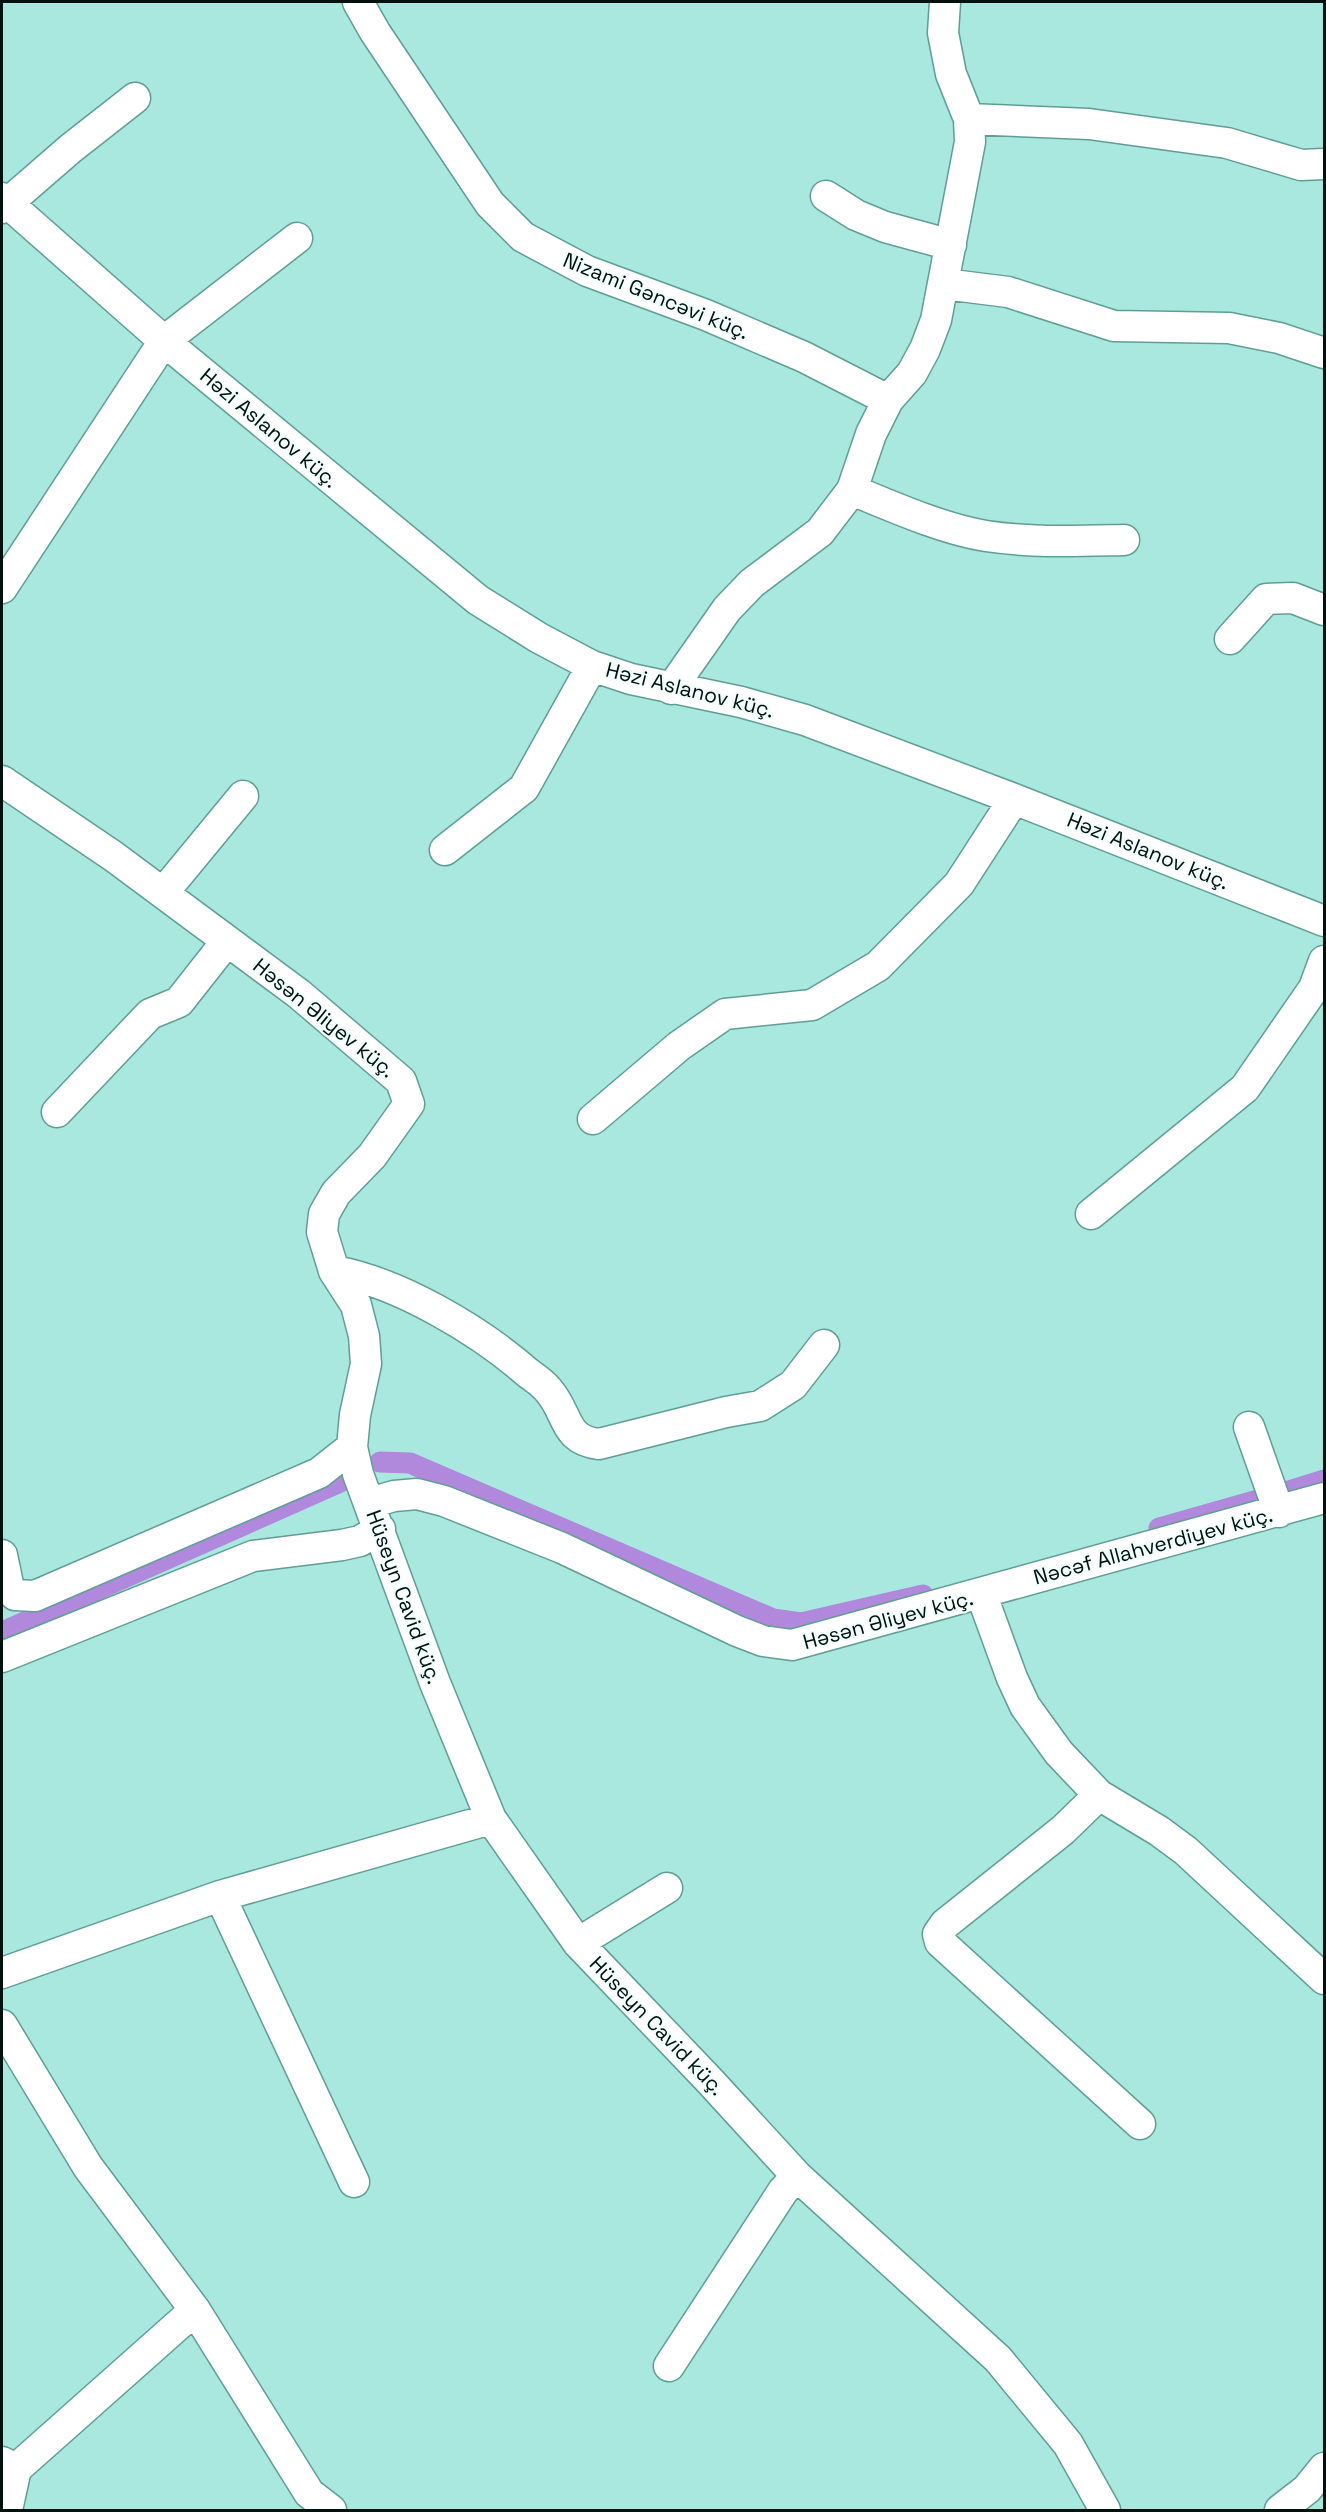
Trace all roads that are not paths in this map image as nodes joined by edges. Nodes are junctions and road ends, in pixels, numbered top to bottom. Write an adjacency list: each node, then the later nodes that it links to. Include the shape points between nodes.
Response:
1 (358, 2): 13 (street, Nizami Gəncəvi küç., via 490,204 523,237 587,271 804,357)
2 (945, 2): 4 (street, via 943,33 951,74)
3 (135, 98): 7 (street)
4 (969, 119): 5 (street, via 1089,124 1227,143 1301,165); 9 (street, via 970,142)
5 (1324, 164)
6 (826, 196): 9 (street, via 885,227)
7 (3, 203): 11 (street, Həzi Aslanov küç.)
8 (297, 238): 11 (street)
9 (951, 245): 10 (street)
10 (944, 284): 12 (street, via 1008,292 1114,326 1229,328 1279,338); 13 (street, via 925,349 912,373)
11 (164, 342): 16 (street); 19 (street, Həzi Aslanov küç., via 478,600)
12 (1324, 353)
13 (888, 400): 14 (street, via 871,434)
14 (852, 490): 15 (street, via 910,514 985,536 1061,542); 20 (street, via 820,532 752,583 727,609)
15 (1124, 540)
16 (2, 588)
17 (1324, 610): 18 (street, via 1293,598 1266,599)
18 (1230, 639)
19 (592, 666): 20 (street, Həzi Aslanov küç.); 24 (street, via 524,788)
20 (671, 689): 23 (street, Həzi Aslanov küç., via 741,702 805,720)
21 (2, 781): 25 (street, Həsən Əliyev küç.)
22 (243, 796): 25 (street)
23 (1014, 799): 26 (street, Həzi Aslanov küç.); 30 (street, via 959,884 878,966 812,1005 725,1014)
24 (446, 850)
25 (163, 893): 27 (street, Həsən Əliyev küç.)
26 (1324, 921)
27 (227, 940): 29 (street, via 179,1002 150,1014); 32 (street, Həsən Əliyev küç., via 299,994 401,1081 409,1104 372,1156 336,1193 324,1214 322,1232)
28 (1324, 961): 31 (street, via 1314,988 1245,1089)
29 (57, 1112)
30 (593, 1119)
31 (1091, 1214)
32 (334, 1271): 33 (street, via 371,1280 443,1314 498,1347 550,1391 583,1442 599,1444 760,1406 793,1385); 35 (street, Həsən Əliyev küç., via 356,1305 364,1336 366,1364)
33 (824, 1344)
34 (1249, 1427): 37 (street)
35 (352, 1447): 38 (street, Hüseyn Cavid küç.); 39 (street, via 319,1473 35,1596 15,1595 9,1589)
36 (1324, 1498): 37 (street, Nəcəf Allahverdiyev küç.)
37 (1279, 1512): 40 (street, Nəcəf Allahverdiyev küç.)
38 (375, 1516): 40 (street, Həsən Əliyev küç., via 394,1496 417,1494 444,1501 561,1548 763,1641 792,1645); 41 (street, Həsən Əliyev küç., via 360,1541 253,1556); 43 (street, Hüseyn Cavid küç., via 435,1683)
39 (2, 1555)
40 (981, 1593): 42 (street, Həsən Əliyev küç., via 1025,1706 1059,1753)
41 (2, 1657)
42 (1099, 1795): 48 (street, Həsən Əliyev küç., via 1186,1851); 50 (street, via 938,1934 940,1942)
43 (491, 1819): 45 (street); 46 (street, Hüseyn Cavid küç.)
44 (667, 1888): 46 (street)
45 (220, 1896): 47 (street); 52 (street)
46 (578, 1943): 51 (street, Hüseyn Cavid küç.)
47 (2, 1973)
48 (1324, 1979)
49 (2, 2025): 53 (street, via 88,2167)
50 (1140, 2124)
51 (797, 2176): 54 (street, via 783,2191); 59 (street, Hüseyn Cavid küç., via 998,2359 1068,2444)
52 (354, 2182)
53 (195, 2310): 55 (street); 58 (street, via 309,2493)
54 (669, 2366)
55 (9, 2466): 57 (street)
56 (1324, 2468): 60 (street, via 1307,2489)
57 (7, 2511)
58 (331, 2511)
59 (1105, 2511)
60 (1280, 2511)

